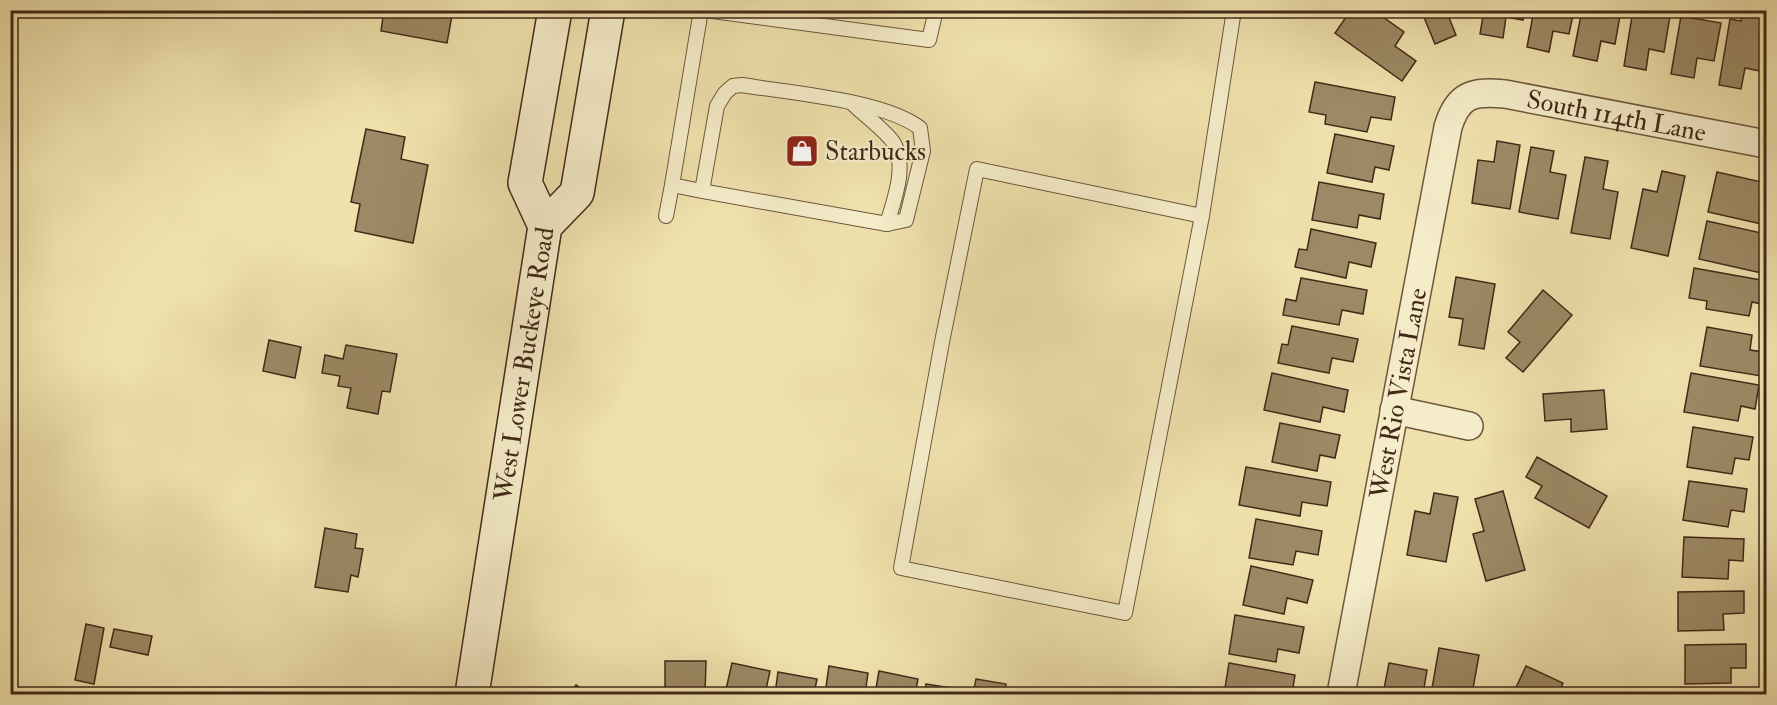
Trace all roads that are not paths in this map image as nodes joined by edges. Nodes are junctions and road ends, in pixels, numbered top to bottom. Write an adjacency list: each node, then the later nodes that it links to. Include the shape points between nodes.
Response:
1 (555, 10): 14 (main road, via 525,183)
2 (608, 10): 14 (main road, West Lower Buckeye Road, via 577,193)
3 (703, 10): 4 (lane, via 930,40); 9 (lane)
4 (936, 10)
5 (1234, 10): 12 (lane)
6 (1467, 96): 8 (street, South 114th Lane, via 1505,94); 15 (street, West Rio Vista Lane, via 1452,115 1448,128)
7 (852, 103): 10 (lane, via 733,86 717,106); 13 (lane, via 892,140 898,153 898,184); 13 (lane, via 909,120 920,128 923,151 906,220)
8 (1767, 144)
9 (672, 185): 10 (lane); 11 (lane)
10 (702, 190): 13 (lane)
11 (666, 216)
12 (1202, 216): 12 (lane, via 977,169 901,568 1125,613)
13 (886, 224)
14 (544, 226): 17 (main road, West Lower Buckeye Road)
15 (1394, 410): 16 (street); 18 (street, West Rio Vista Lane)
16 (1469, 426)
17 (472, 694)
18 (1341, 694)

